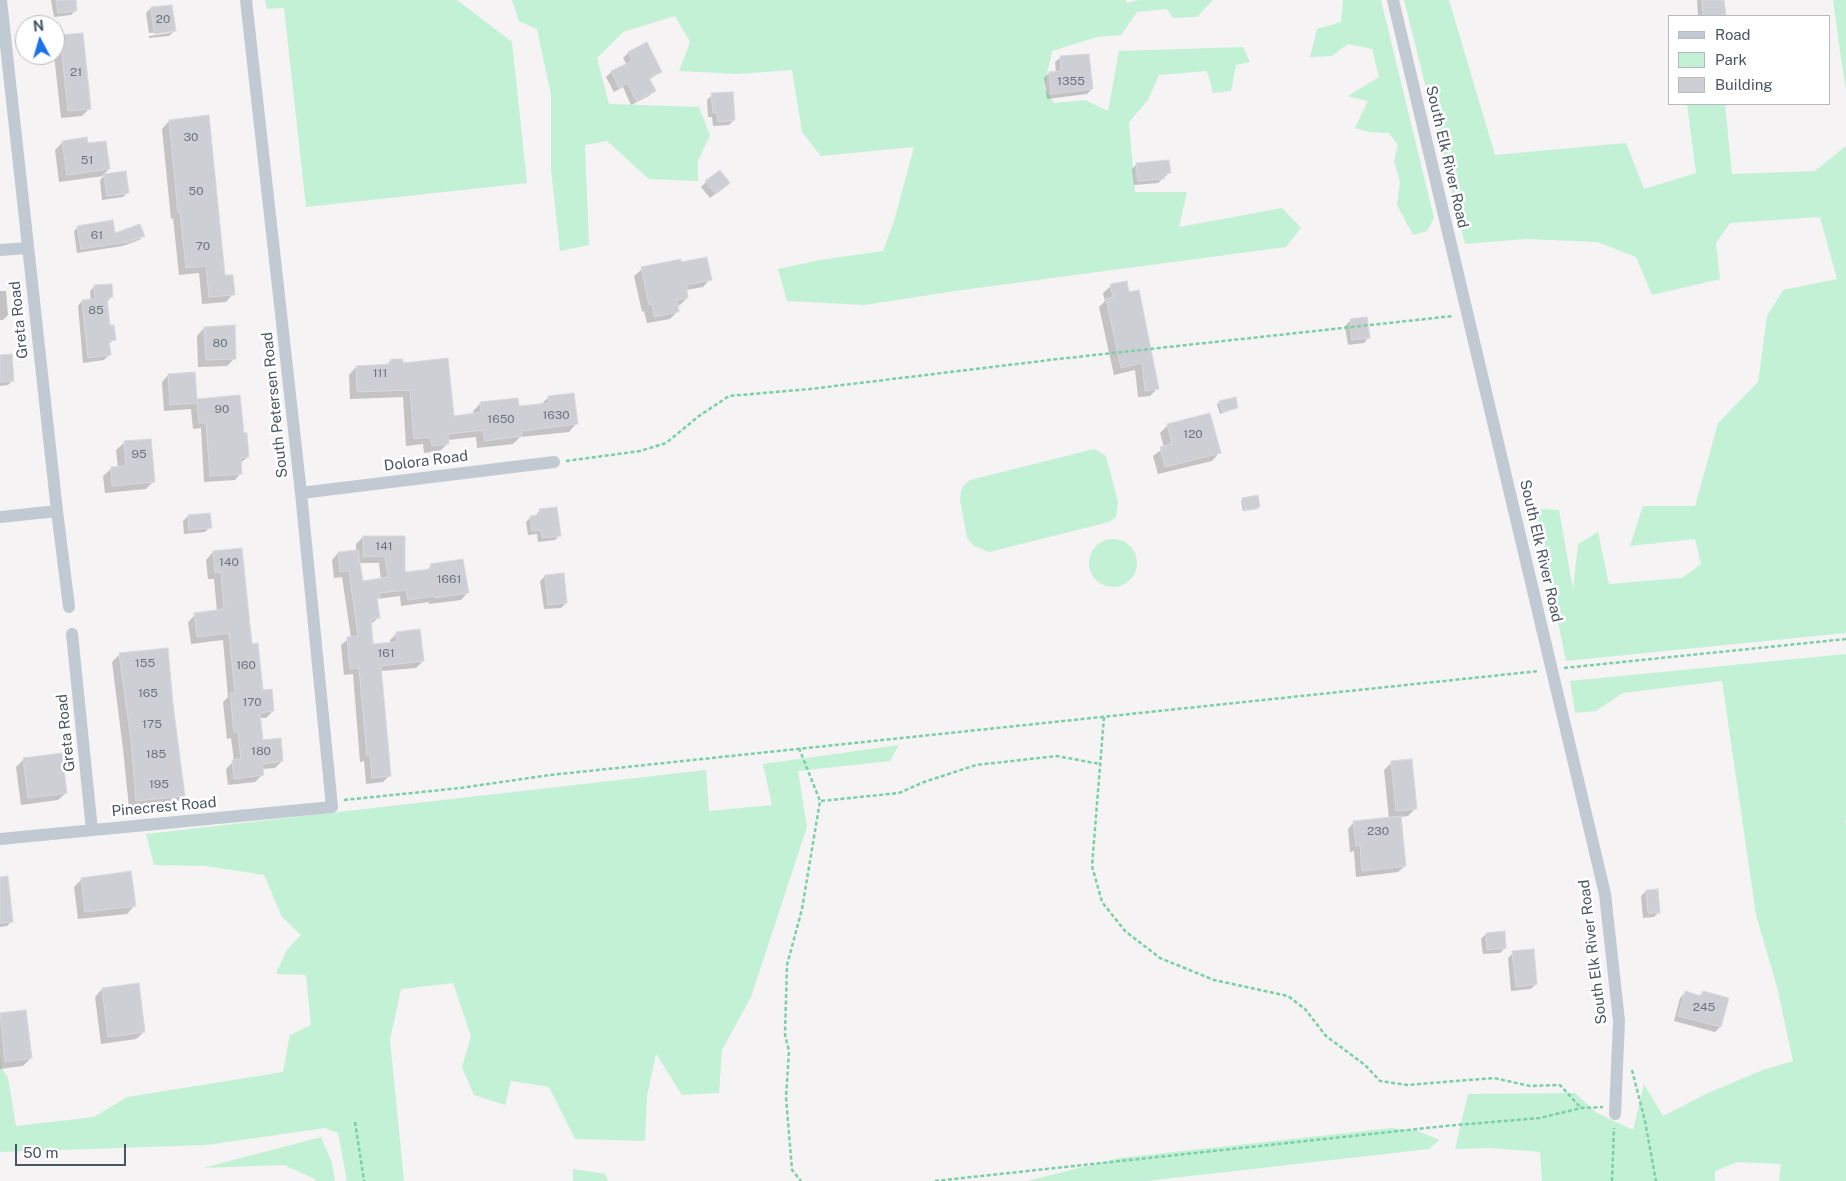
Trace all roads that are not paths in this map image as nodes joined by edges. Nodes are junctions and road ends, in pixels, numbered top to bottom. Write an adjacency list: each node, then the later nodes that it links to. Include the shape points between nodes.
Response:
1 (1, 0): 4 (street, Greta Road)
2 (246, 0): 7 (street, South Petersen Road)
3 (1393, 0): 15 (street, South Elk River Road, via 1605,894 1619,1022)
4 (28, 248): 5 (street); 8 (street, Greta Road)
5 (0, 250)
6 (554, 462): 7 (street, Dolora Road)
7 (300, 493): 12 (street, South Petersen Road)
8 (56, 511): 9 (street); 10 (street, Greta Road)
9 (0, 517)
10 (70, 607)
11 (72, 634): 13 (street, Greta Road)
12 (331, 804): 13 (street, Pinecrest Road)
13 (92, 830): 14 (street, Pinecrest Road)
14 (0, 839)
15 (1615, 1110)

